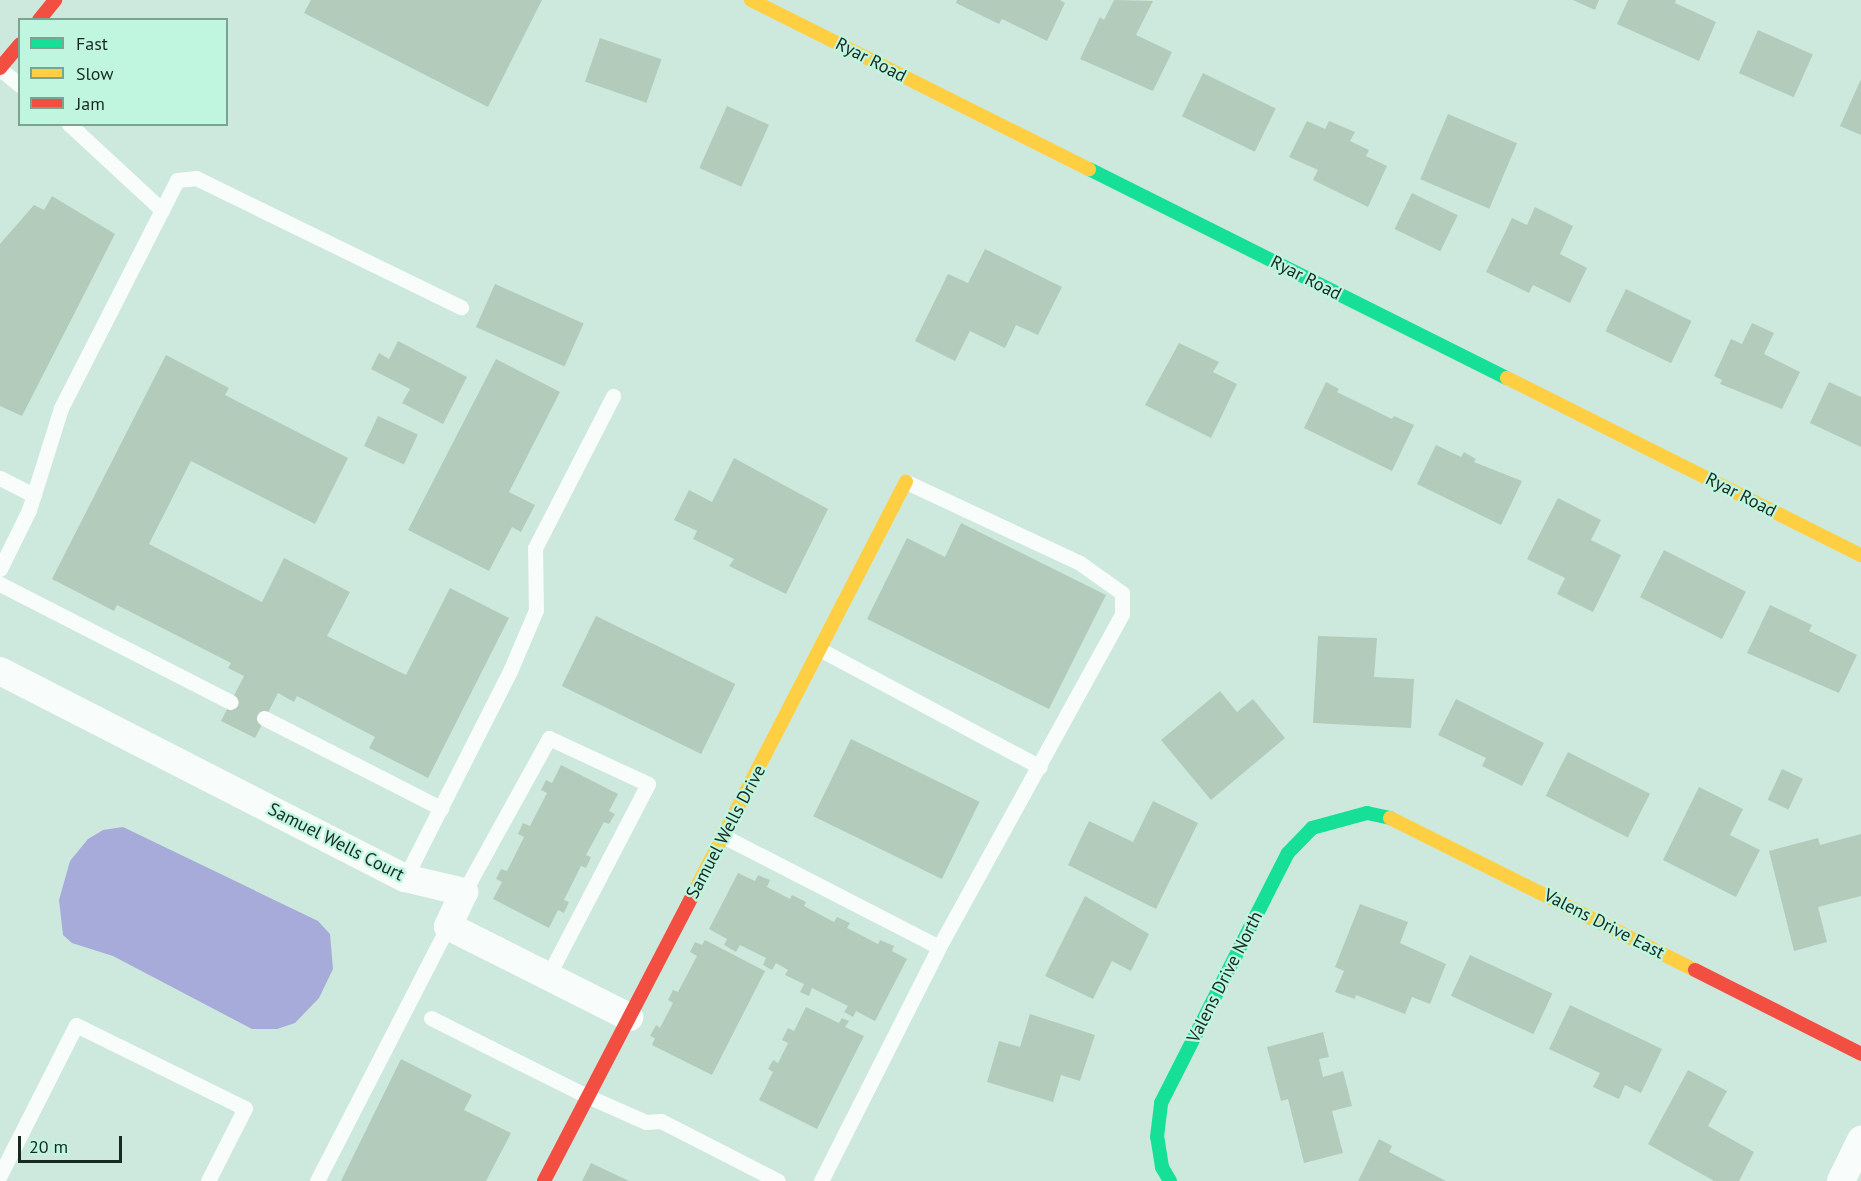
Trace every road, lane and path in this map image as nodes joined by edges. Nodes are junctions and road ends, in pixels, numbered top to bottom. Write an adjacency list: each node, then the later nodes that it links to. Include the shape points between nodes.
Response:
1 (55, 0): 3 (main road)
2 (751, 0): 14 (main road, Ryar Road)
3 (41, 18)
4 (18, 46): 5 (main road)
5 (0, 68): 6 (lane)
6 (18, 83)
7 (71, 126): 8 (lane)
8 (162, 210): 9 (lane, via 177,180 196,178); 13 (lane, via 61,408)
9 (461, 307)
10 (613, 396): 22 (lane, via 535,548 536,610 510,672)
11 (0, 477): 13 (lane)
12 (906, 482): 17 (main road, Samuel Wells Drive); 21 (lane, via 1080,563 1122,593 1122,614)
13 (34, 495): 15 (lane)
14 (1861, 555)
15 (0, 569)
16 (0, 584): 19 (lane)
17 (821, 650): 21 (lane); 24 (main road, Samuel Wells Drive)
18 (0, 671): 25 (street, Samuel Wells Court)
19 (231, 702)
20 (264, 718): 22 (lane)
21 (1040, 767): 28 (lane)
22 (441, 808): 25 (lane)
23 (1342, 818): 32 (main road, Valens Drive East, via 1367,813 1401,821); 41 (main road, Valens Drive North, via 1312,828 1282,864 1161,1103 1157,1137 1162,1167)
24 (723, 836): 28 (lane); 30 (main road, Samuel Wells Drive)
25 (405, 878): 26 (street, Samuel Wells Court)
26 (464, 892): 27 (street); 29 (lane, via 549,738 648,784)
27 (448, 926): 29 (street); 37 (lane)
28 (939, 947): 40 (lane)
29 (548, 976): 30 (street)
30 (629, 1017): 33 (main road, Samuel Wells Drive)
31 (431, 1018): 33 (lane)
32 (1861, 1054)
33 (587, 1096): 38 (main road, Samuel Wells Drive); 39 (lane, via 646,1122 661,1121)
34 (1861, 1140): 42 (street)
35 (0, 1175): 36 (lane, via 76,1025 245,1108)
36 (208, 1181)
37 (317, 1181)
38 (544, 1181)
39 (778, 1181)
40 (821, 1181)
41 (1170, 1181)
42 (1841, 1181)

